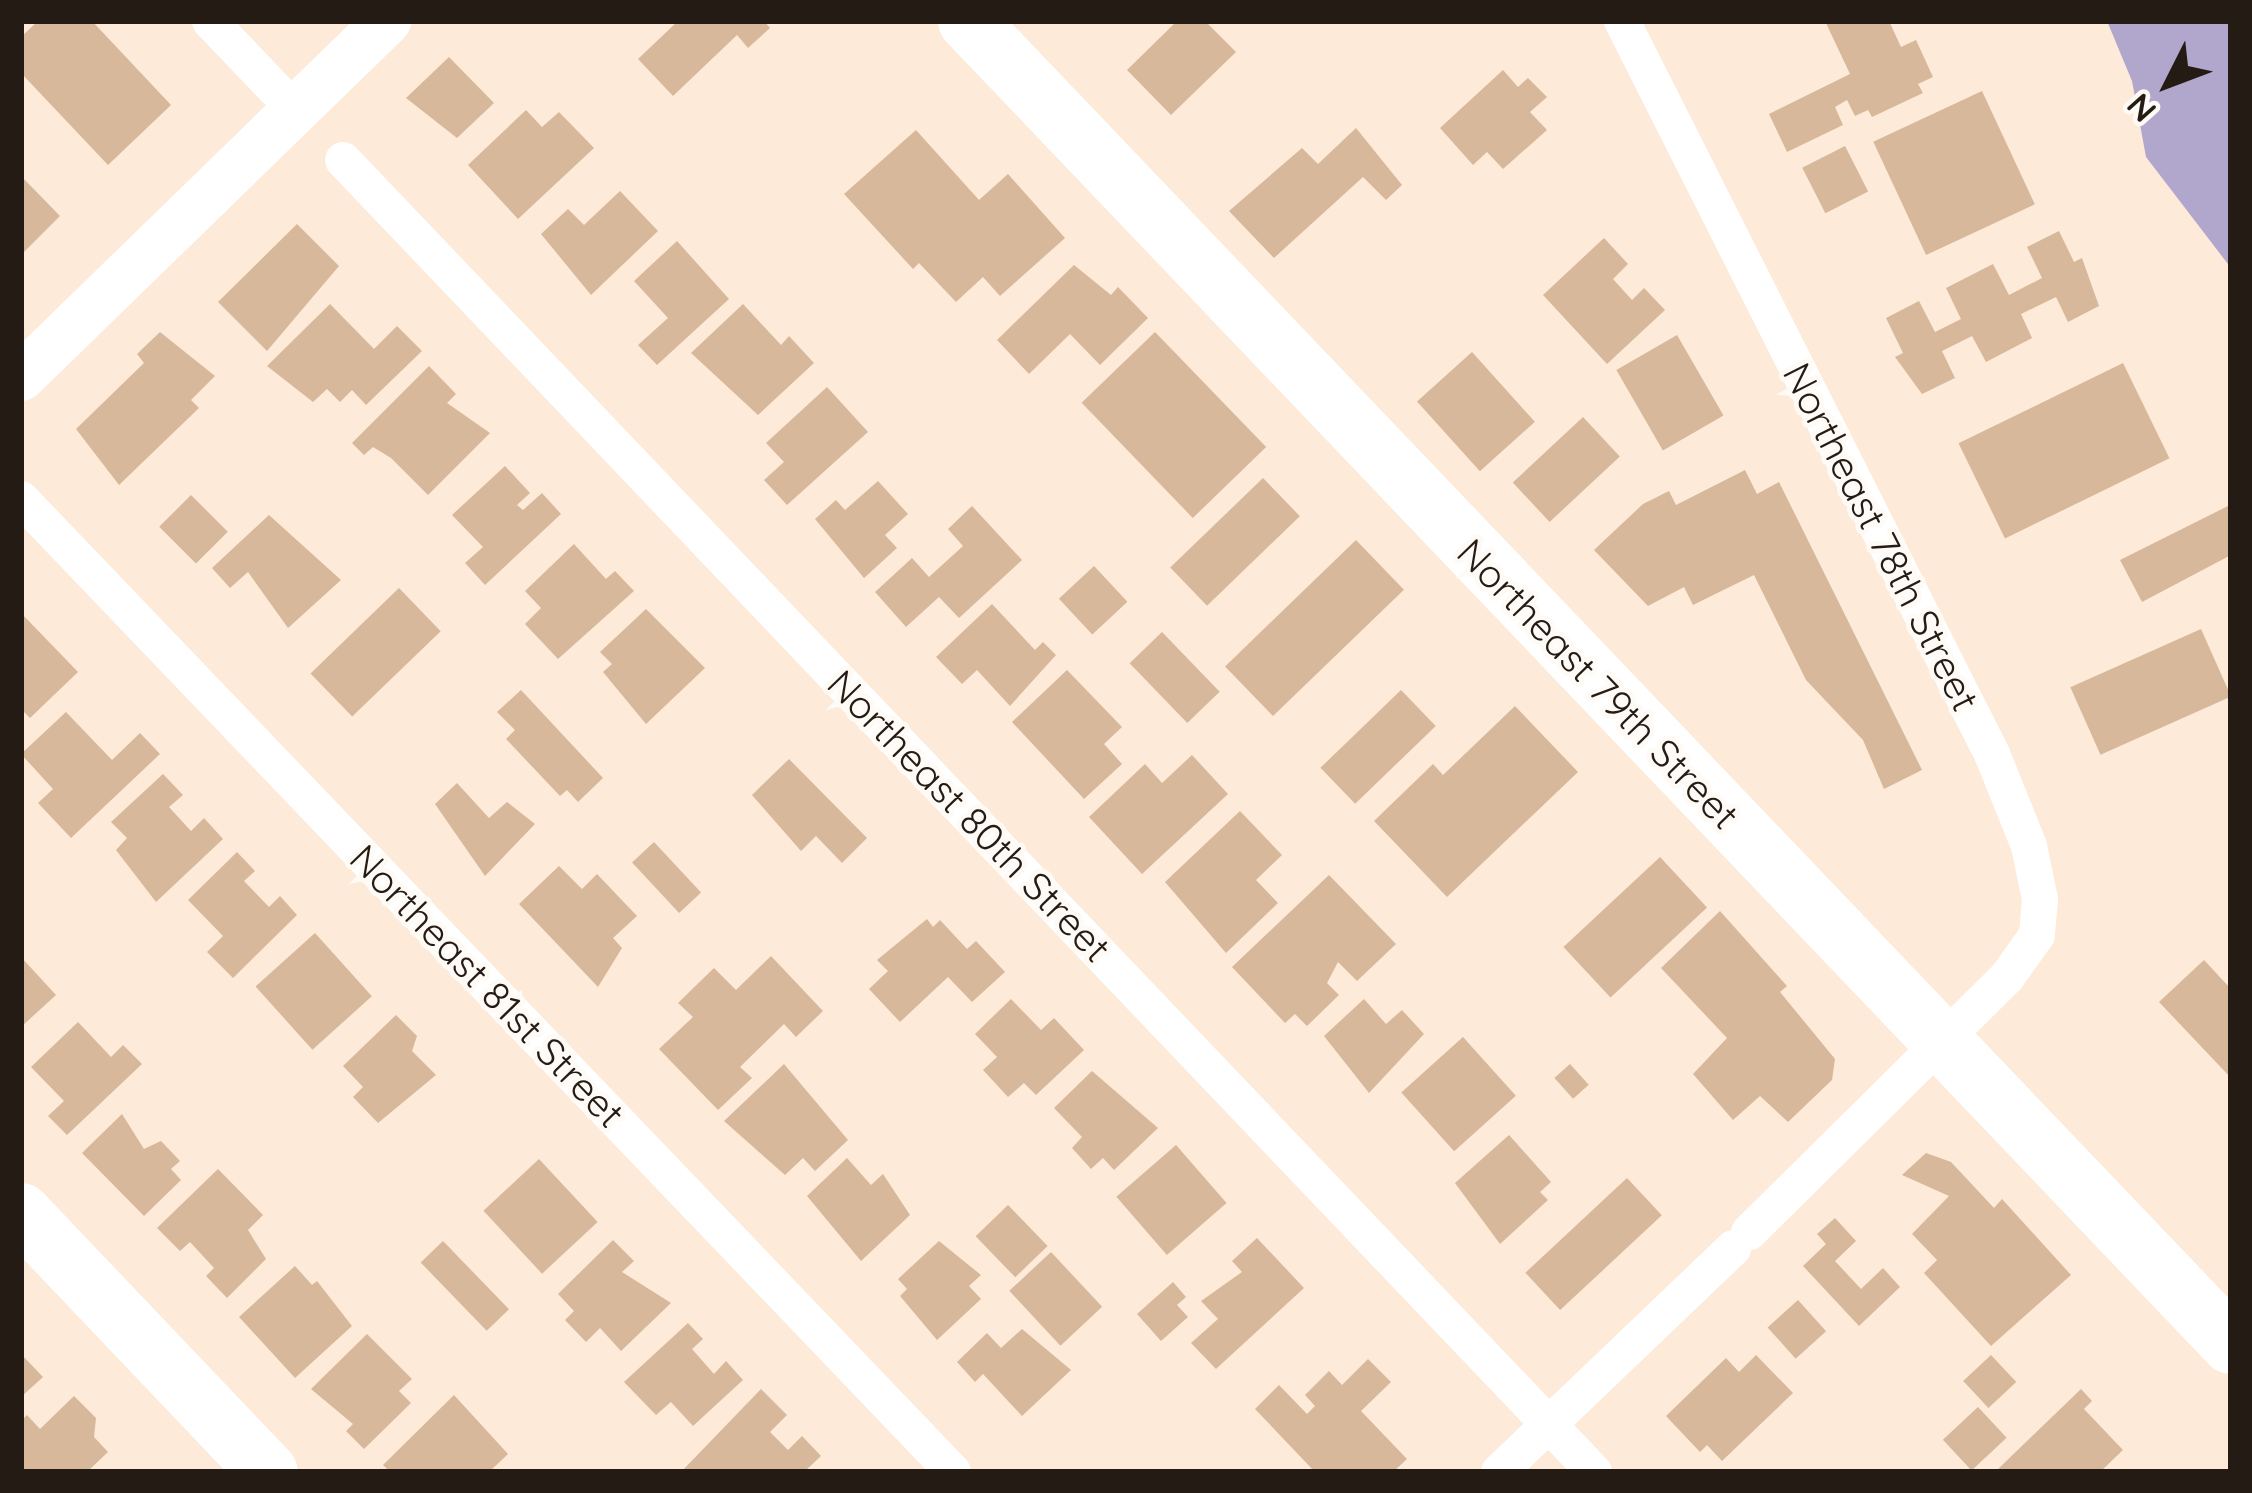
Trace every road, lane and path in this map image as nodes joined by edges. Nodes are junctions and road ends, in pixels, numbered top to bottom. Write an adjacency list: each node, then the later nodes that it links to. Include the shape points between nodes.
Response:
1 (210, 21): 5 (street)
2 (387, 21): 5 (street)
3 (968, 21): 9 (main road, Northeast 79th Street)
4 (1622, 21): 9 (street, Northeast 78th Street, via 1992,754 2029,846 2040,899 2037,935)
5 (296, 111): 7 (street)
6 (343, 160): 12 (street, Northeast 80th Street)
7 (21, 377)
8 (21, 499): 14 (street, Northeast 81st Street)
9 (1942, 1042): 11 (main road, Northeast 79th Street); 12 (street, Northeast 78th Street)
10 (21, 1213): 13 (main road)
11 (2231, 1344)
12 (1549, 1424): 15 (street, Northeast 78th Street); 16 (street, Northeast 80th Street)
13 (268, 1472)
14 (952, 1472)
15 (1499, 1472)
16 (1594, 1472)

